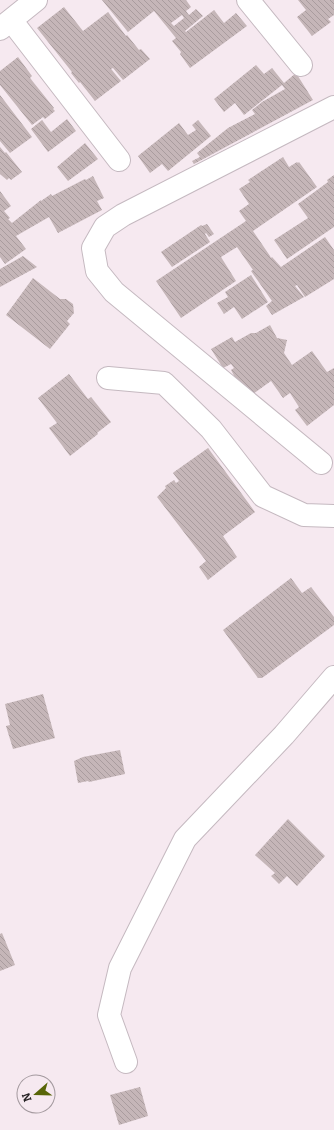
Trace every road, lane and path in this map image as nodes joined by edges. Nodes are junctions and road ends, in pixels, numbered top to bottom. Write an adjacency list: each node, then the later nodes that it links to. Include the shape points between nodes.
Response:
1 (36, 0): 3 (street)
2 (248, 0): 4 (street)
3 (6, 25): 6 (street)
4 (301, 65)
5 (334, 107): 8 (street, via 123,215 105,227 93,248 97,271 114,292)
6 (119, 160)
7 (108, 378): 9 (street, via 164,383 211,429 263,496 304,515)
8 (321, 463)
9 (334, 516)
10 (334, 677): 11 (street, via 284,735 184,839 120,968 110,1015)
11 (126, 1062)

